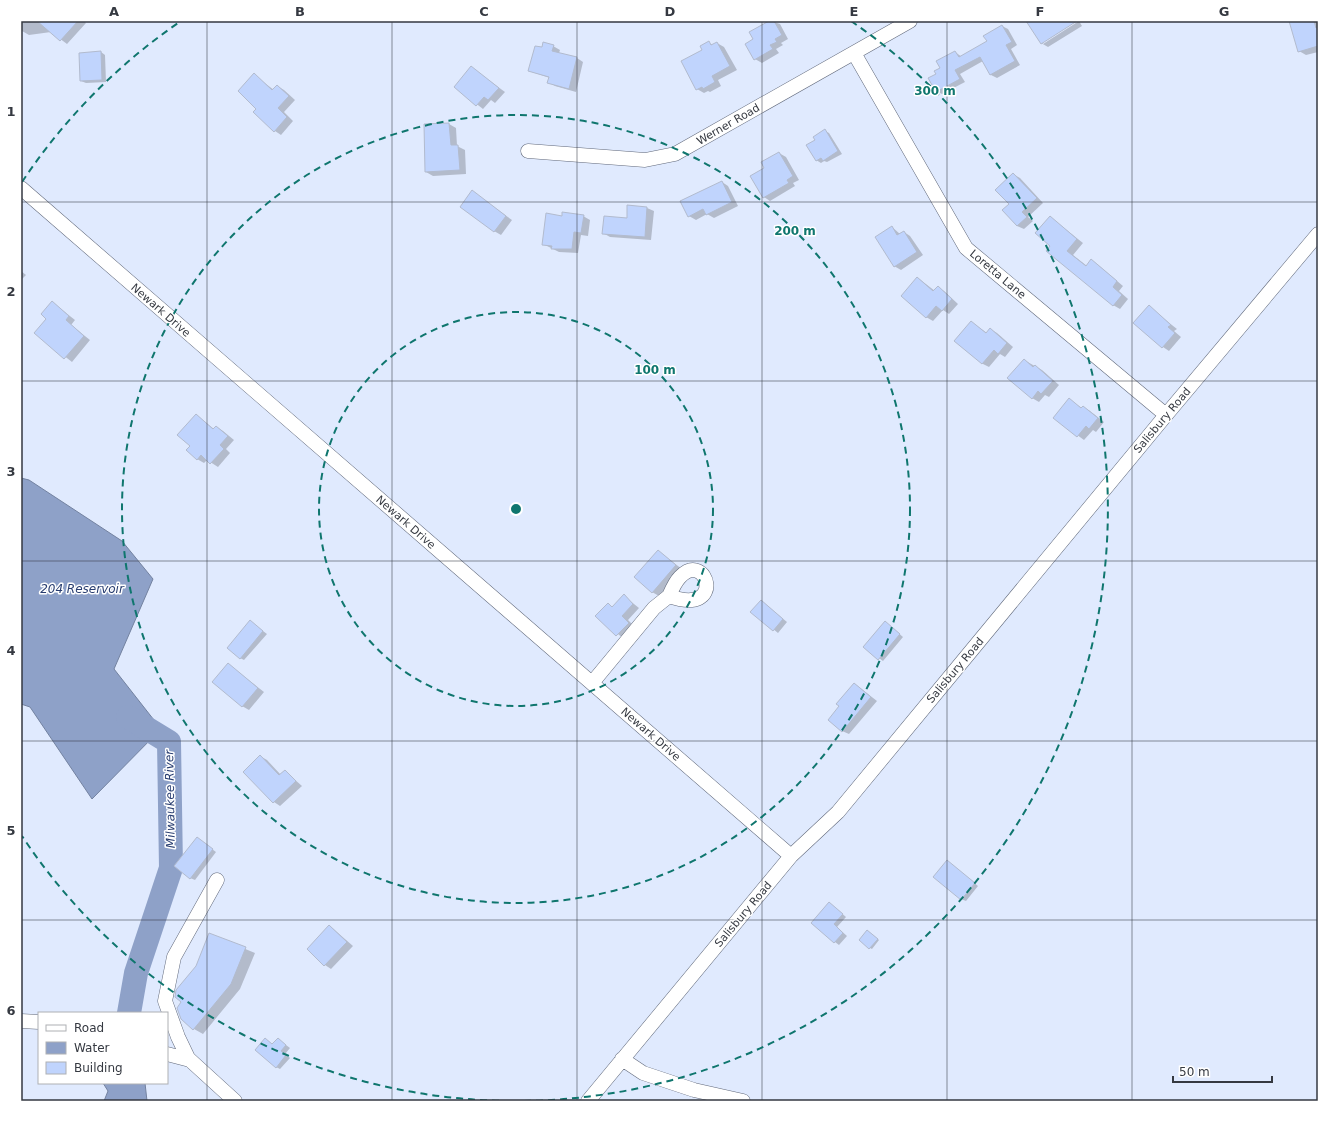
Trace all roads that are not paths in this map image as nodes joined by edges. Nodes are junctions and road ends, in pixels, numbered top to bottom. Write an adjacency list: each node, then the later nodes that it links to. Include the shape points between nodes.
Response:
1 (910, 21): 2 (street, Werner Road)
2 (854, 53): 3 (street, Werner Road, via 675,154 645,160); 6 (street, Loretta Lane, via 966,248)
3 (528, 151)
4 (21, 188): 8 (street, Newark Drive)
5 (1318, 234): 6 (street, Salisbury Road)
6 (1166, 415): 9 (street, Salisbury Road, via 838,812)
7 (669, 596): 8 (street, via 654,608)
8 (592, 684): 9 (street, Newark Drive)
9 (791, 856): 14 (street, Salisbury Road)
10 (217, 880): 13 (street, via 174,958 165,1001 178,1037)
11 (21, 1021): 12 (street)
12 (38, 1022)
13 (178, 1056): 15 (street)
14 (622, 1059): 16 (street, Salisbury Road); 17 (street, via 643,1073 694,1090)
15 (235, 1101)
16 (588, 1101)
17 (743, 1101)

